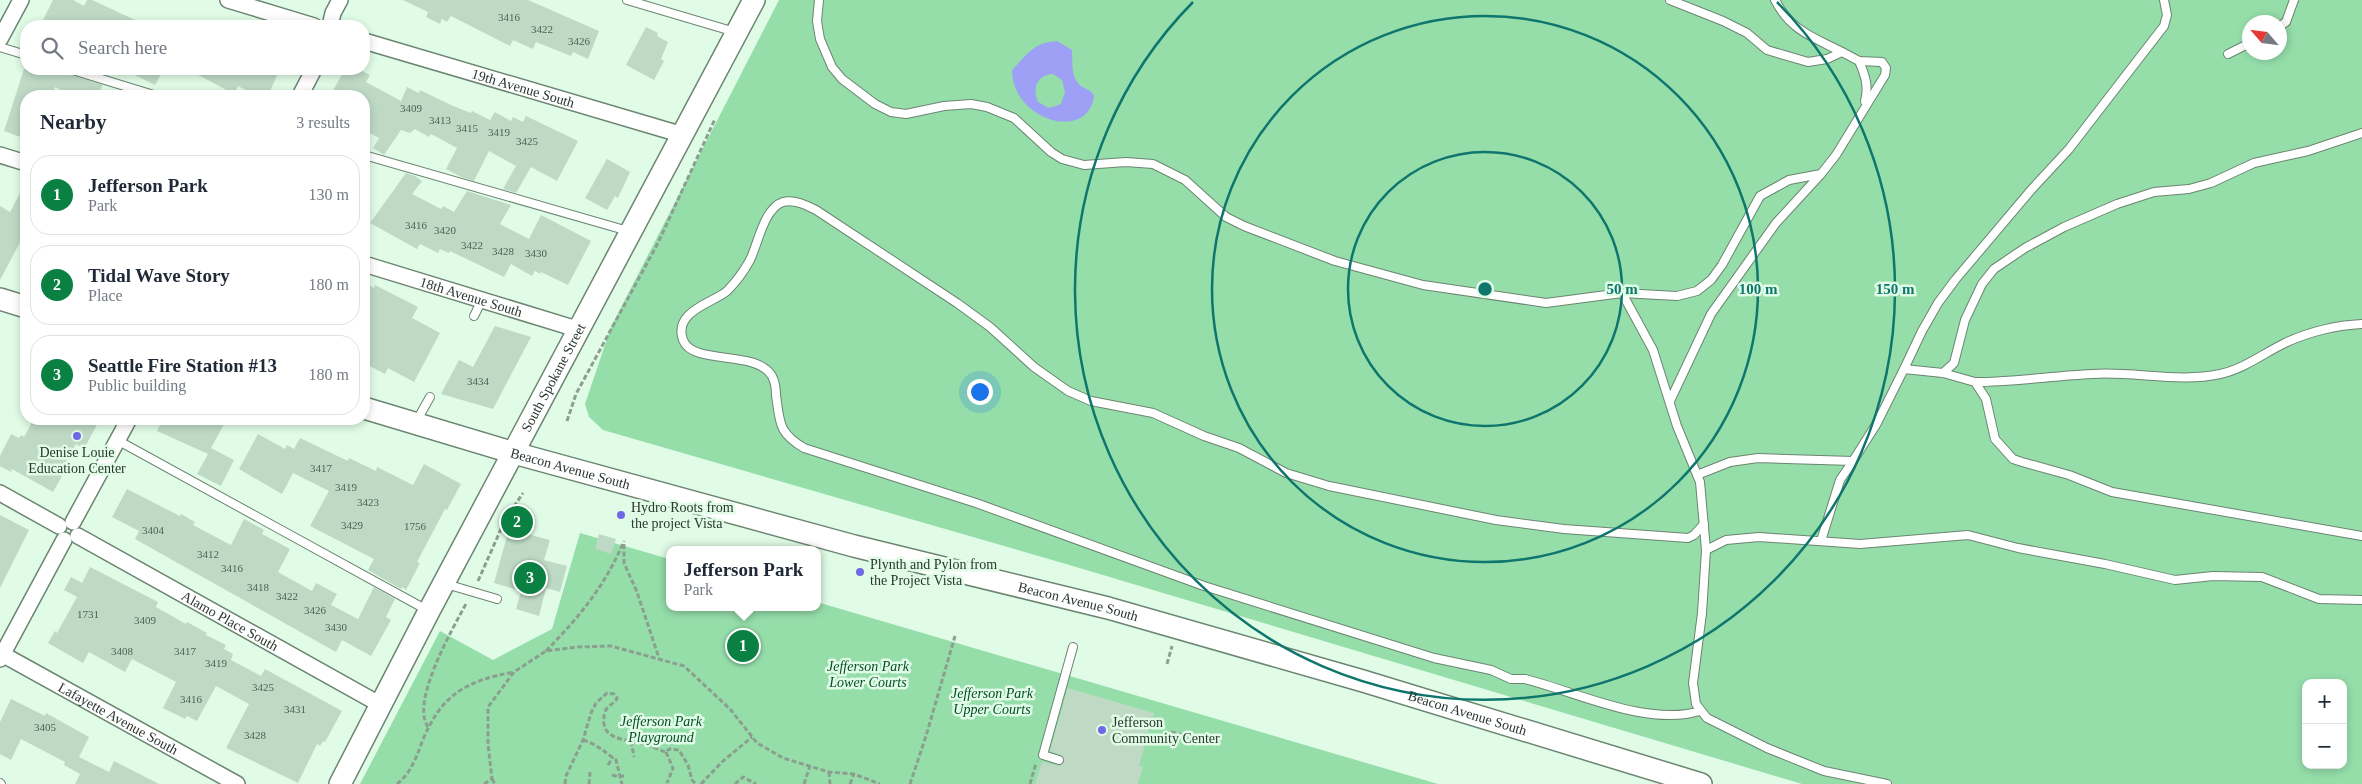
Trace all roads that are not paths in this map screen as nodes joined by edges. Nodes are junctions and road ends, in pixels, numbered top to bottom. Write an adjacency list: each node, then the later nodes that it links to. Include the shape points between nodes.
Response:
1 (21, 0): 15 (street)
2 (228, 0): 12 (street)
3 (340, 0): 13 (street)
4 (626, 0): 14 (lane)
5 (754, 0): 14 (main road, South Spokane Street)
6 (819, 0): 38 (lane, via 817,21 820,39 832,66 854,90 891,112 906,114 971,104 988,107 1014,118 1062,159 1084,165 1153,164 1185,180 1226,217 1244,226 1380,275 1423,285 1546,303)
7 (1670, 0): 19 (lane, via 1739,29 1767,50 1808,62)
8 (1775, 0): 19 (lane, via 1791,23)
9 (2164, 0): 45 (lane, via 2167,15 2164,26 2069,149 1955,280 1926,324)
10 (2294, 0): 11 (lane)
11 (2287, 19)
12 (294, 20)
13 (331, 20)
14 (737, 33): 31 (main road, South Spokane Street)
15 (0, 39)
16 (370, 43): 31 (street, 19th Avenue South)
17 (0, 47): 20 (lane)
18 (2242, 47): 21 (lane)
19 (1842, 52): 22 (lane)
20 (20, 53)
21 (2228, 54)
22 (1859, 61): 23 (lane); 26 (lane)
23 (1872, 62): 26 (lane); 29 (lane, via 1882,62 1886,68)
24 (89, 75): 27 (lane)
25 (311, 75): 28 (street)
26 (1866, 78): 29 (lane, via 1868,93)
27 (138, 90)
28 (303, 90)
29 (1862, 110): 35 (lane)
30 (2362, 133): 46 (lane, via 2308,151 2254,163 2211,183 2154,192 2118,204 2025,248 1994,269 1982,284 1965,320 1954,363)
31 (683, 135): 36 (main road, South Spokane Street)
32 (0, 155): 34 (street)
33 (370, 157): 36 (lane)
34 (20, 161)
35 (1821, 174): 38 (lane, via 1789,180 1760,196 1722,266 1697,290 1677,296); 49 (lane, via 1776,223 1711,314)
36 (632, 232): 44 (main road, South Spokane Street)
37 (370, 266): 40 (street, 18th Avenue South)
38 (1622, 293): 49 (lane, via 1653,350)
39 (0, 299): 41 (main road)
40 (482, 300): 42 (lane); 44 (street, 18th Avenue South)
41 (20, 305)
42 (474, 316)
43 (2362, 324): 47 (lane, via 2341,325 2287,342 2238,367 2202,377 2092,374 2032,381)
44 (580, 330): 54 (main road, South Spokane Street)
45 (1904, 369): 46 (lane); 55 (lane, via 1877,423)
46 (1943, 373): 47 (lane)
47 (1975, 382): 60 (lane, via 1986,399 1996,439 2013,459 2069,475 2112,492)
48 (430, 397): 51 (lane)
49 (1670, 401): 56 (lane)
50 (370, 410): 51 (main road, Beacon Avenue South)
51 (415, 424): 54 (main road, Beacon Avenue South)
52 (126, 425): 53 (street)
53 (117, 440): 59 (street); 66 (lane)
54 (514, 453): 63 (main road, South Spokane Street); 74 (main road, Beacon Avenue South, via 854,546 1108,608 1363,681)
55 (1853, 461): 56 (lane, via 1758,458 1730,462); 61 (lane, via 1840,480)
56 (1697, 475): 58 (lane)
57 (0, 493): 59 (street, Alamo Place South)
58 (1704, 524): 62 (lane); 70 (lane, via 1688,538 1564,529 1496,520 1294,476 1239,448 1153,413 1091,401 1068,391 1034,367 957,302 816,210 791,201 777,205 768,215 740,276 726,292 691,311 682,331 688,347 701,353 746,361 766,369 775,385 782,429 804,448 976,504 1204,586 1434,658 1664,716 1683,716)
59 (69, 531): 68 (street); 69 (street, Alamo Place South)
60 (2362, 536)
61 (1821, 541): 62 (lane, via 1759,537 1726,540); 65 (lane, via 1860,544 1968,535 2174,580 2213,576 2262,577 2319,600)
62 (1706, 550): 70 (lane, via 1693,683)
63 (444, 583): 64 (lane); 66 (main road, South Spokane Street)
64 (497, 599)
65 (2362, 600)
66 (429, 612): 69 (main road, South Spokane Street)
67 (1074, 647): 71 (lane, via 1043,755)
68 (1, 656): 72 (street, Lafayette Avenue South)
69 (381, 704): 73 (main road, South Spokane Street)
70 (1700, 711): 75 (lane, via 1707,718 1767,748 1824,771)
71 (1059, 760)
72 (237, 784)
73 (340, 784)
74 (1701, 784)
75 (1887, 784)

